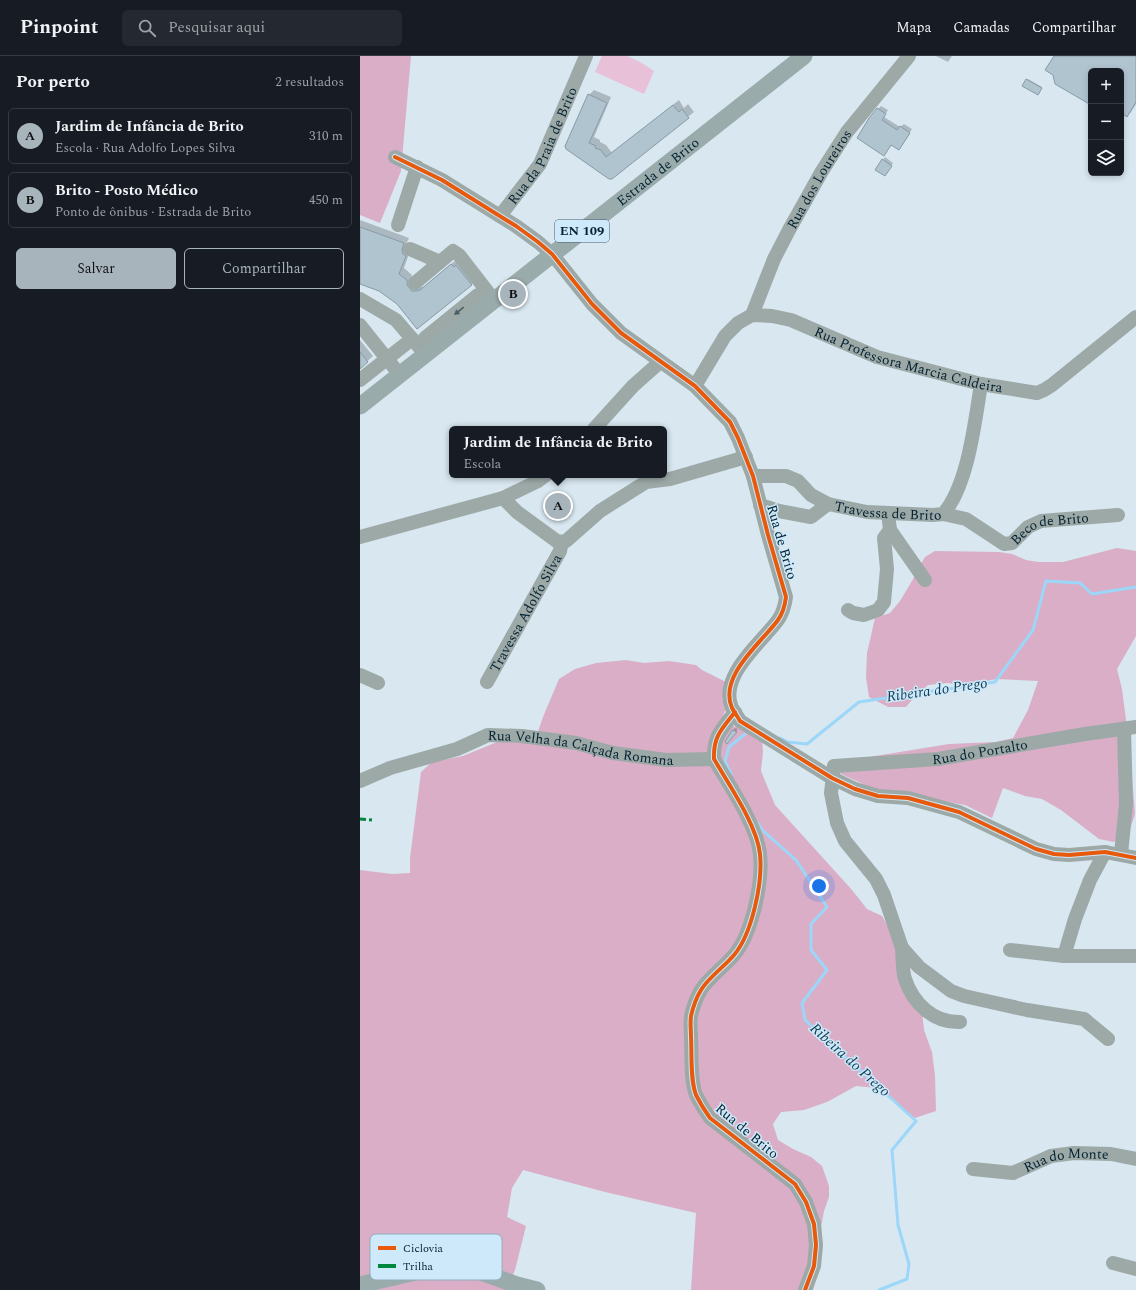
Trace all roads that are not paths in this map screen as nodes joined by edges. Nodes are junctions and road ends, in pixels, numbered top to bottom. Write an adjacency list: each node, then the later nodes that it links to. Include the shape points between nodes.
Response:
1 (586, 56): 6 (street, Rua da Praia de Brito, via 540,164)
2 (804, 56): 9 (main road, Estrada de Brito / EN 109)
3 (909, 56): 14 (street, Rua dos Loureiros, via 847,132 822,171 780,248)
4 (395, 157): 5 (street)
5 (417, 167): 6 (street); 7 (street)
6 (500, 216): 9 (street, Rua da Praia de Brito)
7 (398, 225)
8 (410, 249): 10 (street)
9 (552, 254): 13 (main road, Estrada de Brito / EN 109); 20 (street, Rua de Brito, via 592,304 621,333)
10 (440, 262): 11 (street); 13 (street, via 453,252 459,255)
11 (415, 283)
12 (360, 299): 17 (street, via 396,320)
13 (491, 303): 18 (main road, Estrada de Brito / EN 109)
14 (752, 315): 23 (street, Rua Professora Marcia Caldeira, via 791,320 877,356); 24 (street, via 738,323 725,336)
15 (1136, 317): 23 (street, Rua Professora Marcia Caldeira, via 1044,390 1037,393)
16 (360, 325): 19 (street)
17 (412, 339): 18 (street); 19 (street)
18 (429, 351): 21 (main road, Estrada de Brito / EN 109)
19 (387, 359): 21 (street); 22 (street)
20 (660, 362): 24 (street, Rua de Brito); 26 (street, via 633,386)
21 (400, 375): 25 (main road, Estrada de Brito / EN 109)
22 (360, 380)
23 (982, 384): 34 (street, Travessa de Brito, via 962,477 950,506)
24 (695, 386): 27 (street, Rua de Brito, via 730,422)
25 (360, 406)
26 (597, 426)
27 (746, 457): 28 (street, Rua de Brito); 38 (street, via 670,479 646,482 600,511)
28 (753, 476): 31 (street, Travessa de Brito, via 786,476 798,481 811,495); 32 (street, Rua de Brito)
29 (542, 478): 30 (street)
30 (503, 498): 37 (street); 38 (street, via 517,512 558,542)
31 (828, 504): 32 (street, via 811,517); 33 (street, Travessa de Brito, via 867,512)
32 (760, 505): 44 (street, Rua de Brito, via 786,597 785,606 779,619 736,671 730,691)
33 (888, 513): 34 (street, Travessa de Brito); 36 (street)
34 (943, 514): 35 (street, Beco de Brito, via 966,518 1004,544 1012,543 1028,527 1041,521)
35 (1118, 515)
36 (890, 530): 39 (street); 40 (street, via 884,538 887,569 884,602 878,610 864,615)
37 (360, 537)
38 (562, 542): 42 (street, Travessa Adolfo Silva, via 560,551)
39 (925, 580)
40 (848, 610)
41 (360, 675): 43 (street)
42 (487, 682)
43 (378, 683)
44 (735, 712): 46 (street, via 719,732 714,747); 47 (street, via 740,721)
45 (1130, 728): 47 (street, Rua do Portalto, via 938,759 834,766); 49 (street)
46 (714, 759): 48 (street, Rua Velha da Calçada Romana, via 666,760 613,754 576,743 522,736 488,735 457,749 390,768); 67 (street, Rua de Brito, via 752,825 760,854 760,875 753,919 744,940 734,955 701,990 694,1004 691,1017 692,1068 696,1093 710,1118 795,1184 806,1202 814,1224 816,1246 814,1266)
47 (832, 778): 50 (street, via 878,796 908,798 959,812 1036,849 1054,854); 53 (street, via 830,794 844,841 876,879 884,894)
48 (360, 781)
49 (1131, 804): 51 (street)
50 (1105, 852): 51 (street); 55 (street, via 1090,880)
51 (1121, 854): 52 (street)
52 (1136, 858)
53 (902, 948): 57 (street, via 905,978 917,1001 925,1011 936,1017); 58 (street, via 919,967 951,991 1027,1010 1084,1019)
54 (1010, 950): 55 (street)
55 (1064, 956): 56 (street)
56 (1136, 956)
57 (960, 1022)
58 (1108, 1039)
59 (1136, 1159): 60 (street, Rua do Monte, via 1111,1154 1074,1152 1051,1156 1013,1173)
60 (973, 1169)
61 (1113, 1263): 62 (street)
62 (1136, 1269)
63 (381, 1280): 65 (main road)
64 (502, 1280): 66 (main road)
65 (360, 1285)
66 (537, 1290)
67 (805, 1290)

